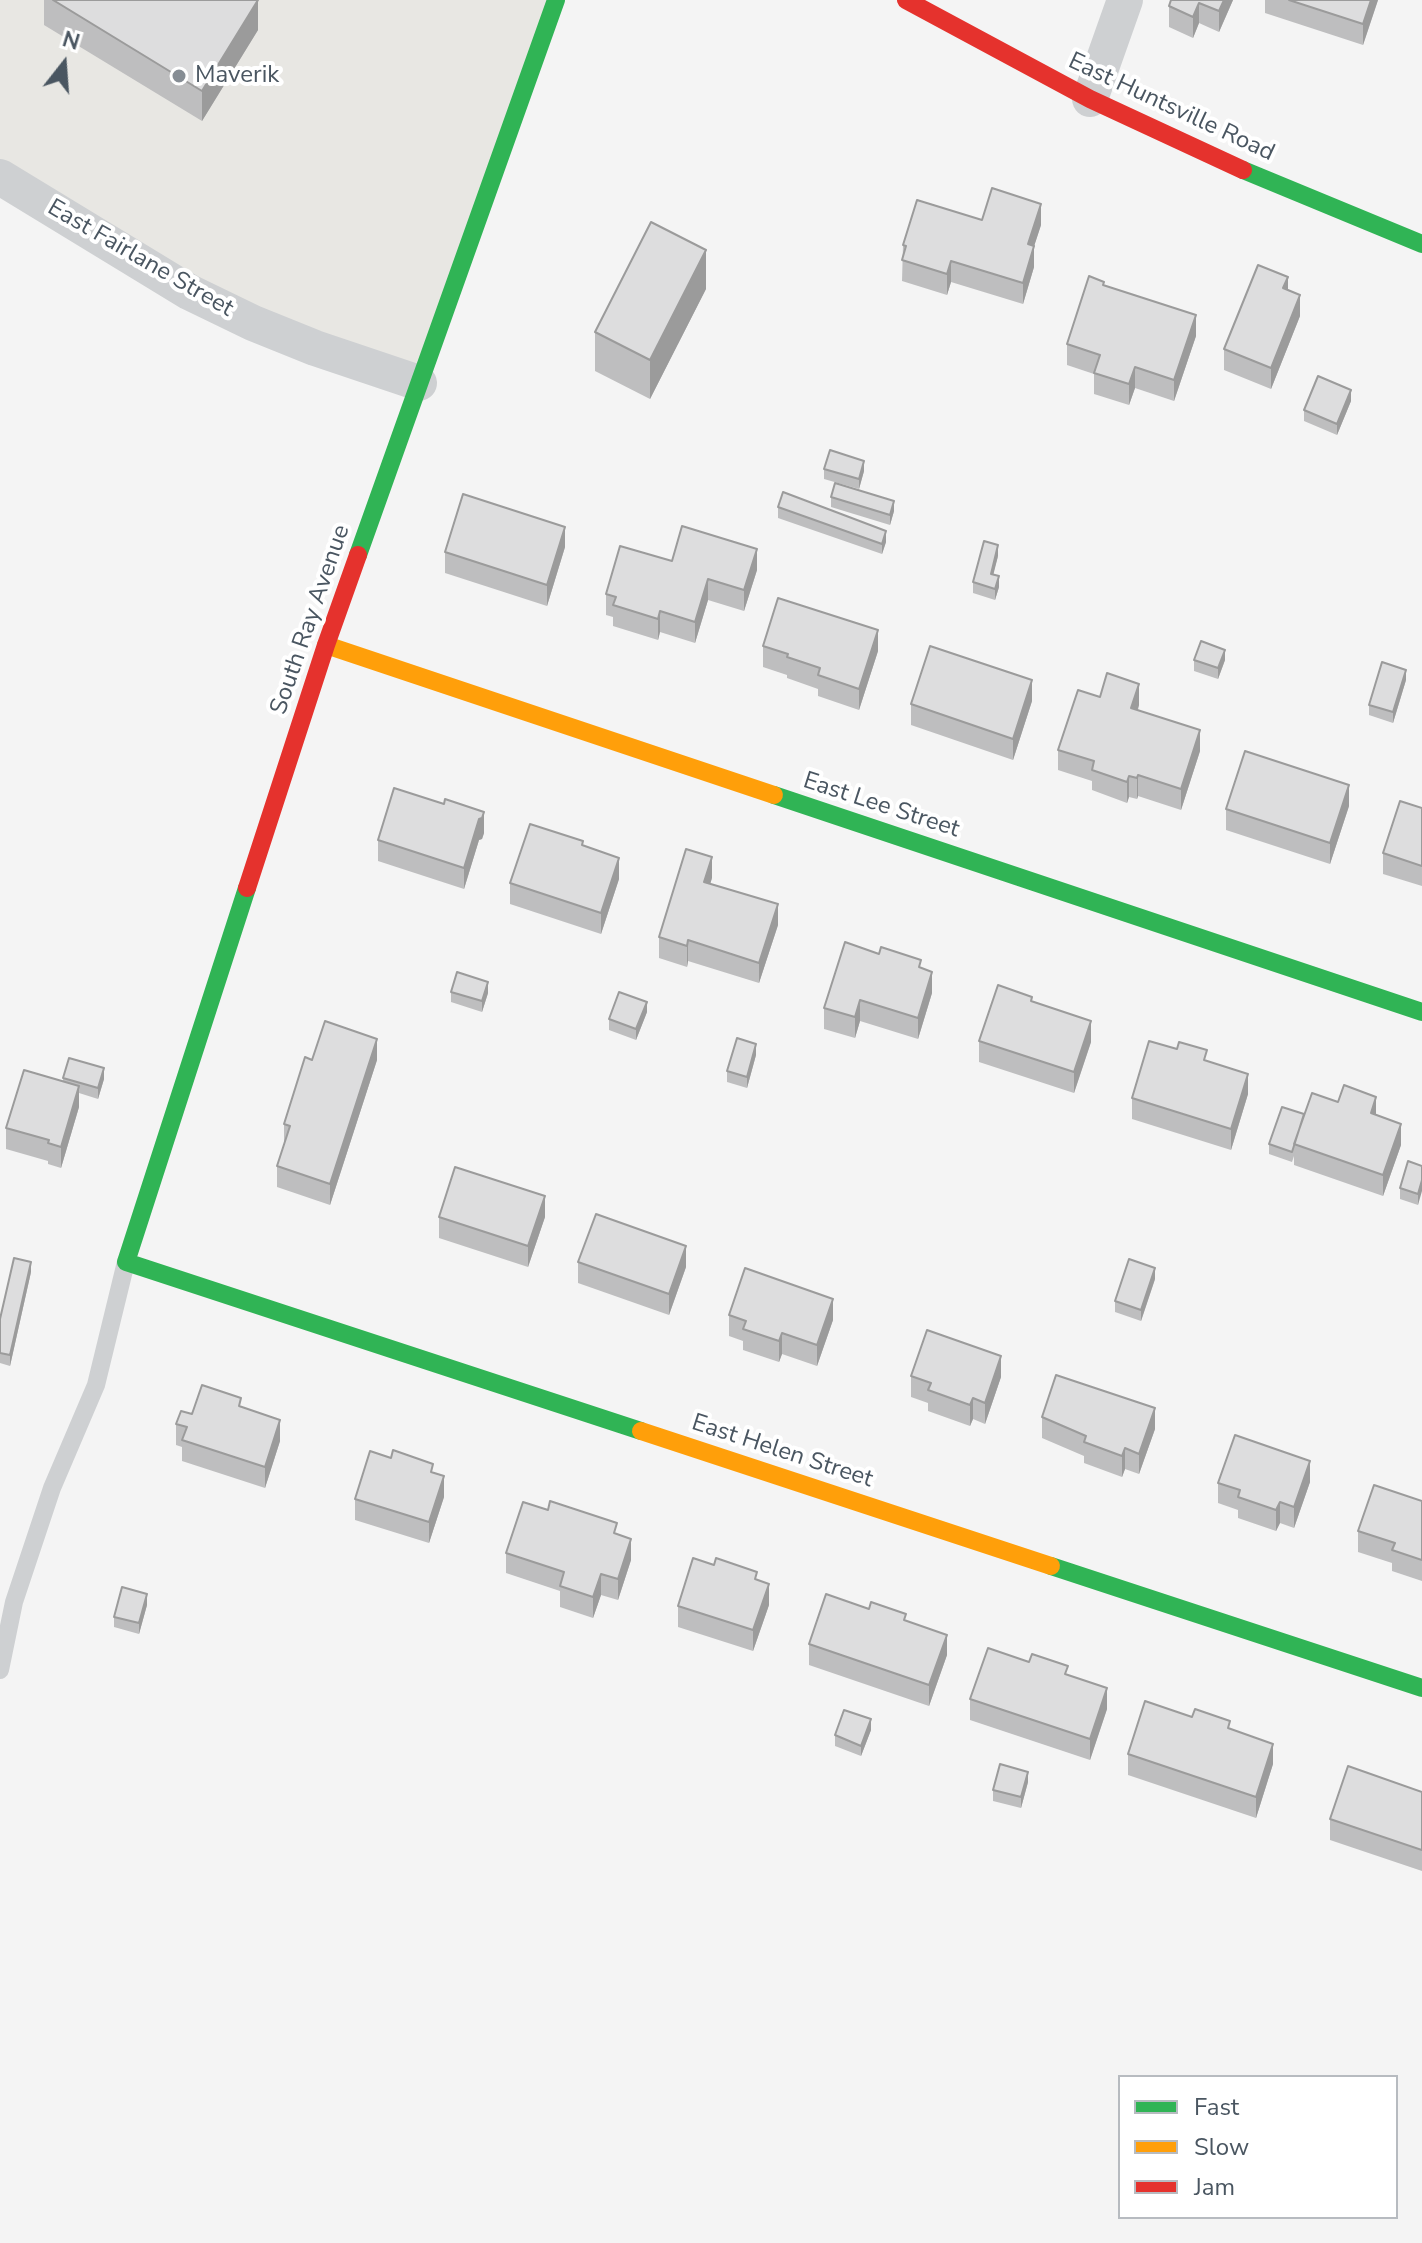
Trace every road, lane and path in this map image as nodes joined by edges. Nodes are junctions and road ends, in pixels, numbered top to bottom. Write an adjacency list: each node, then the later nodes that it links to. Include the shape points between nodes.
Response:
1 (556, 0): 7 (street, South Ray Avenue)
2 (906, 0): 4 (street, East Huntsville Road)
3 (1125, 0): 4 (street)
4 (1090, 99): 6 (street, East Huntsville Road, via 1227,164)
5 (0, 177): 7 (street, East Fairlane Street, via 189,292 315,348)
6 (1422, 244)
7 (419, 383): 8 (street, South Ray Avenue)
8 (326, 645): 9 (street, East Lee Street); 10 (street, South Ray Avenue)
9 (1422, 1012)
10 (126, 1262): 11 (lane, via 96,1385 52,1488 14,1602); 12 (street, East Helen Street)
11 (0, 1670)
12 (1422, 1688)

